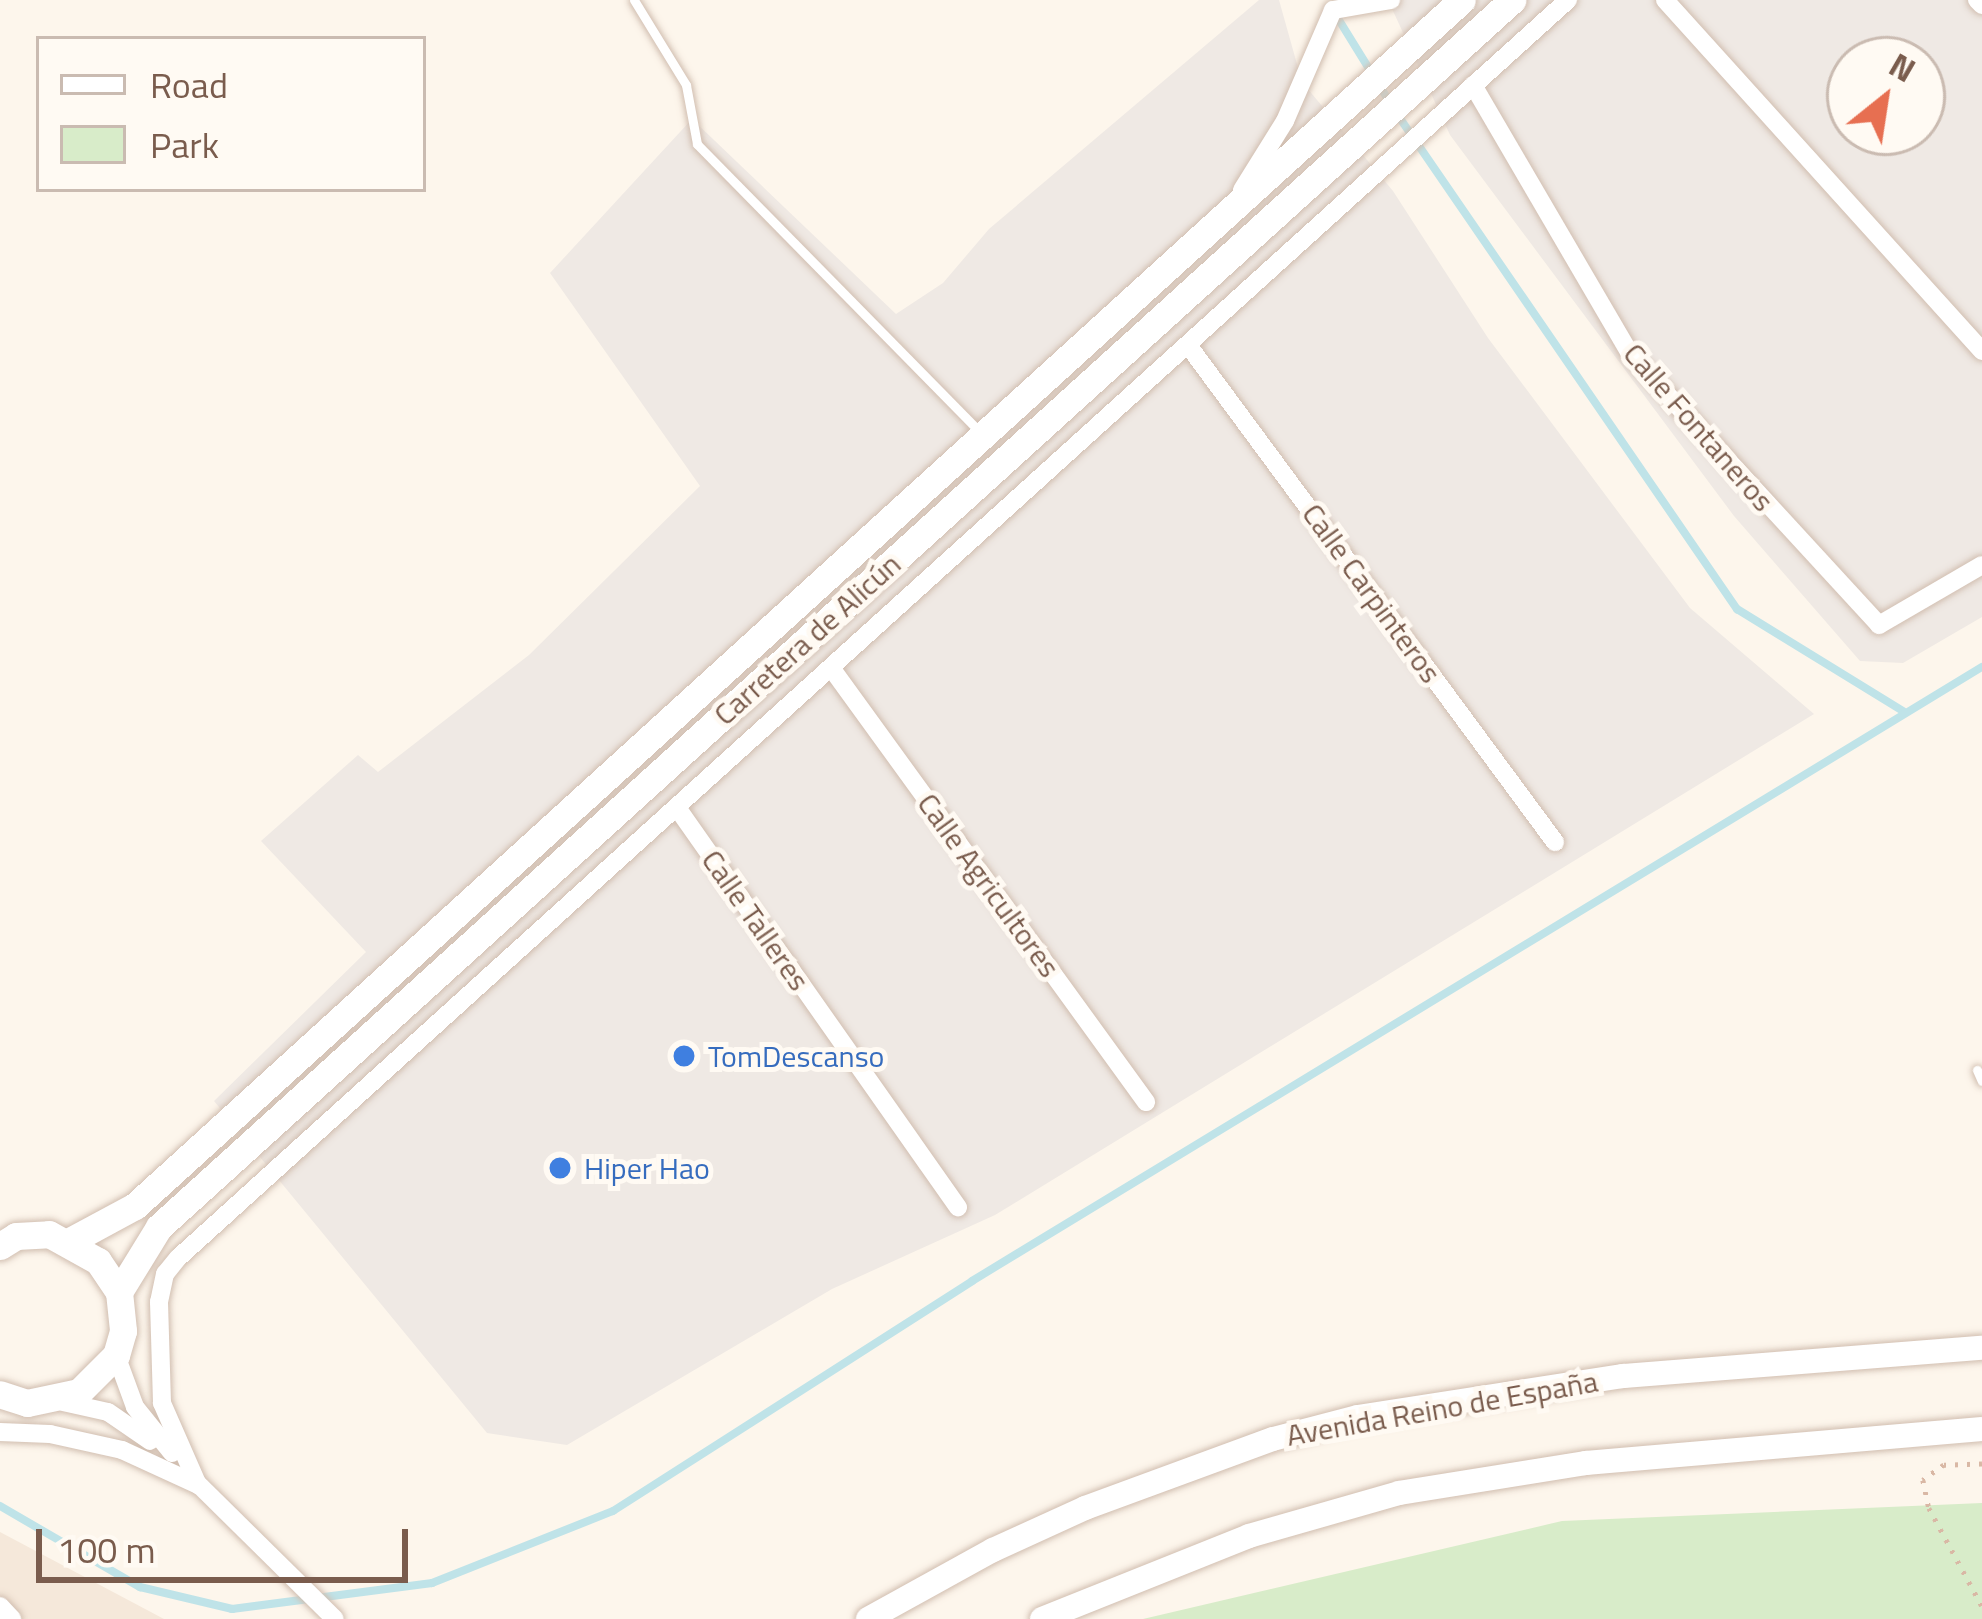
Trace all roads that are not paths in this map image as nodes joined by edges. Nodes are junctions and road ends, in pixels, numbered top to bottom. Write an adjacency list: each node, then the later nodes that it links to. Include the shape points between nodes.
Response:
1 (634, 0): 12 (lane, via 686,85 697,144)
2 (1391, 0): 7 (street)
3 (1462, 0): 9 (main road, Carretera de Alicún)
4 (1512, 0): 21 (main road, Carretera de Alicún, via 159,1227)
5 (1568, 0): 8 (street)
6 (1665, 0): 11 (street)
7 (1331, 5): 9 (street, via 1285,121)
8 (1473, 85): 10 (street); 13 (street, Calle Fontaneros, via 1630,354 1879,625)
9 (1226, 214): 12 (main road, Carretera de Alicún)
10 (1189, 344): 14 (street); 16 (street, Calle Carpinteros)
11 (1982, 351)
12 (981, 433): 20 (main road, Carretera de Alicún, via 135,1206)
13 (1982, 565)
14 (832, 669): 15 (street); 17 (street, Calle Agricultores)
15 (678, 808): 18 (street, Calle Talleres); 28 (street, via 214,1220 165,1274 162,1403)
16 (1555, 842)
17 (1146, 1102)
18 (958, 1208)
19 (5, 1238): 20 (main road, via 49,1234)
20 (70, 1241): 21 (main road, via 98,1261)
21 (119, 1292): 23 (main road)
22 (1982, 1348): 32 (street, Avenida Reino de España, via 1623,1376 1358,1417 1273,1439 1085,1508)
23 (116, 1355): 25 (main road, via 96,1381); 28 (street, via 135,1407)
24 (2, 1396): 25 (main road)
25 (56, 1401): 28 (street, via 92,1406 136,1428)
26 (1982, 1430): 33 (street, via 1586,1463 1399,1492 1230,1543)
27 (0, 1432): 28 (street, via 122,1450)
28 (198, 1485): 31 (street)
29 (0, 1606): 30 (street)
30 (12, 1619)
31 (335, 1619)
32 (868, 1619)
33 (1042, 1619)

